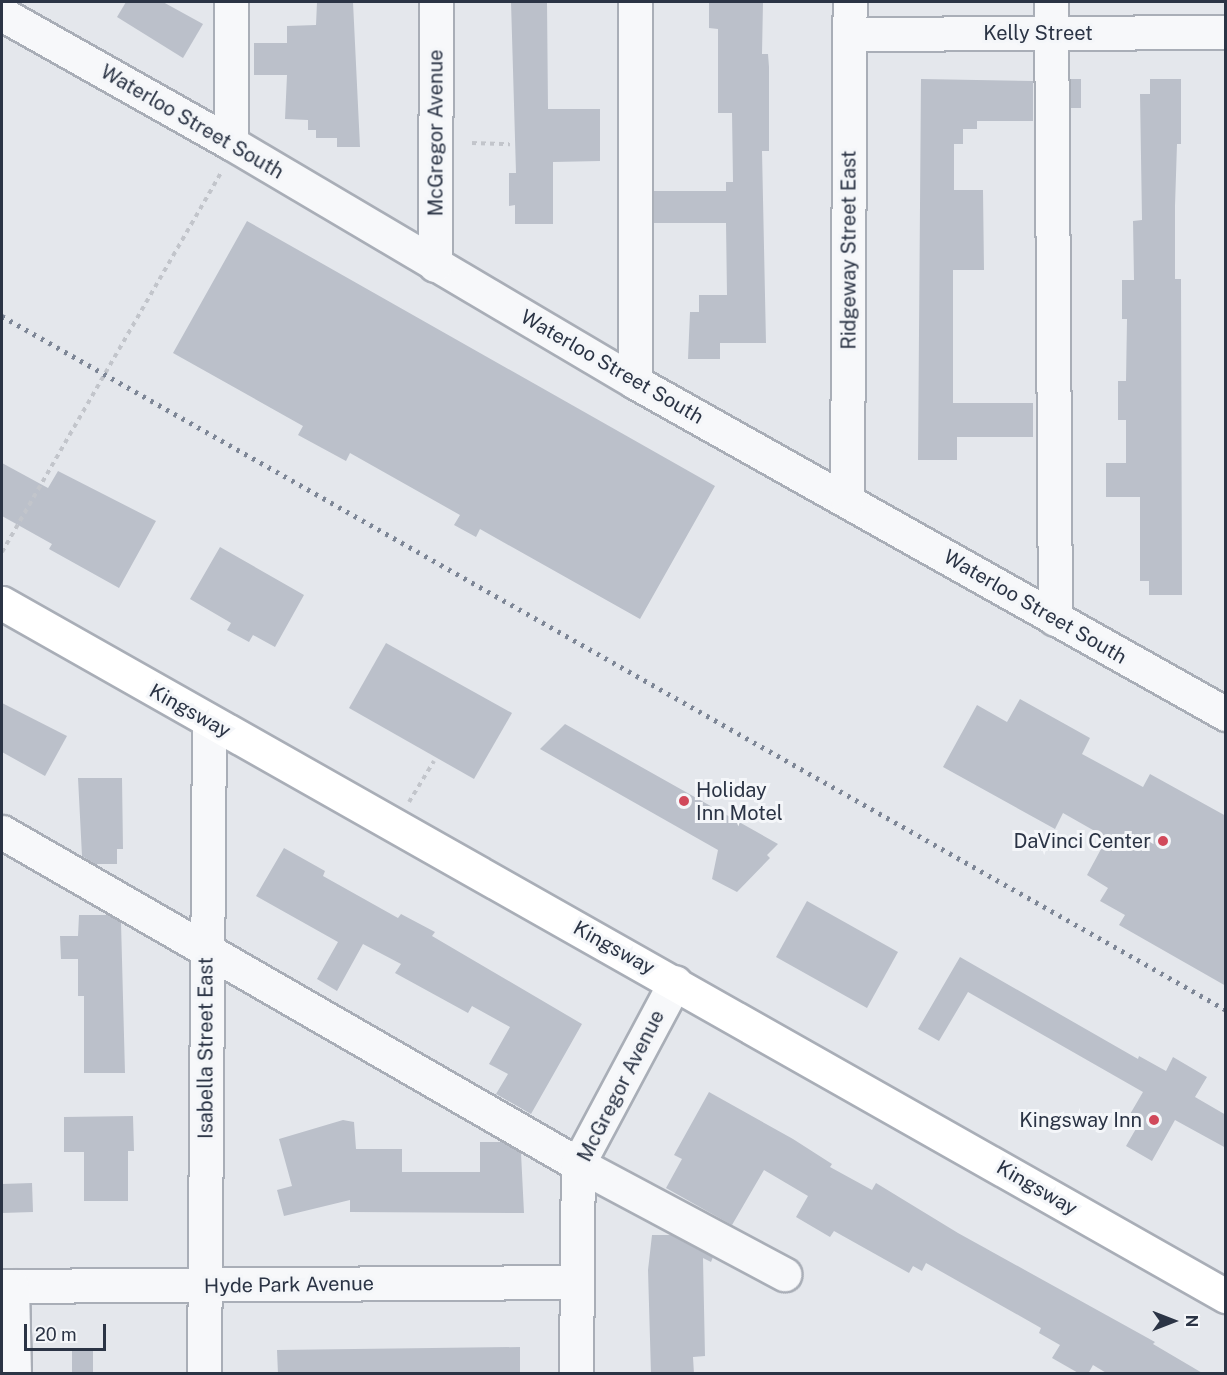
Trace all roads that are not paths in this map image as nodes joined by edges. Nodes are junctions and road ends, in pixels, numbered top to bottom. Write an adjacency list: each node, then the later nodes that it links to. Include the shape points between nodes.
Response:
1 (231, 2): 9 (street)
2 (436, 2): 10 (street, McGregor Avenue)
3 (636, 2): 11 (street)
4 (850, 2): 8 (street, Ridgeway Street East)
5 (16, 14): 9 (street, Waterloo Street South)
6 (1051, 17): 7 (street, Kelly Street); 8 (street, Kelly Street); 14 (street)
7 (1226, 32)
8 (850, 34): 12 (street, Ridgeway Street East)
9 (233, 144): 10 (street, Waterloo Street South)
10 (435, 265): 11 (street, Waterloo Street South)
11 (635, 382): 12 (street, Waterloo Street South)
12 (848, 499): 14 (street, Waterloo Street South)
13 (2, 603): 16 (main road, Kingsway)
14 (1055, 619): 15 (street, Waterloo Street South)
15 (1226, 714)
16 (209, 722): 18 (street, Isabella Street East); 19 (main road, Kingsway)
17 (2, 832): 18 (street)
18 (207, 951): 20 (street); 24 (street, Isabella Street East)
19 (675, 982): 20 (street, McGregor Avenue); 25 (main road, Kingsway)
20 (578, 1164): 21 (street); 22 (street, McGregor Avenue)
21 (784, 1274)
22 (576, 1282): 24 (street, Hyde Park Avenue); 28 (street, McGregor Avenue)
23 (7, 1286): 24 (street, Hyde Park Avenue); 26 (street)
24 (204, 1286): 27 (street, Isabella Street East)
25 (1226, 1296)
26 (14, 1374)
27 (204, 1374)
28 (576, 1374)

